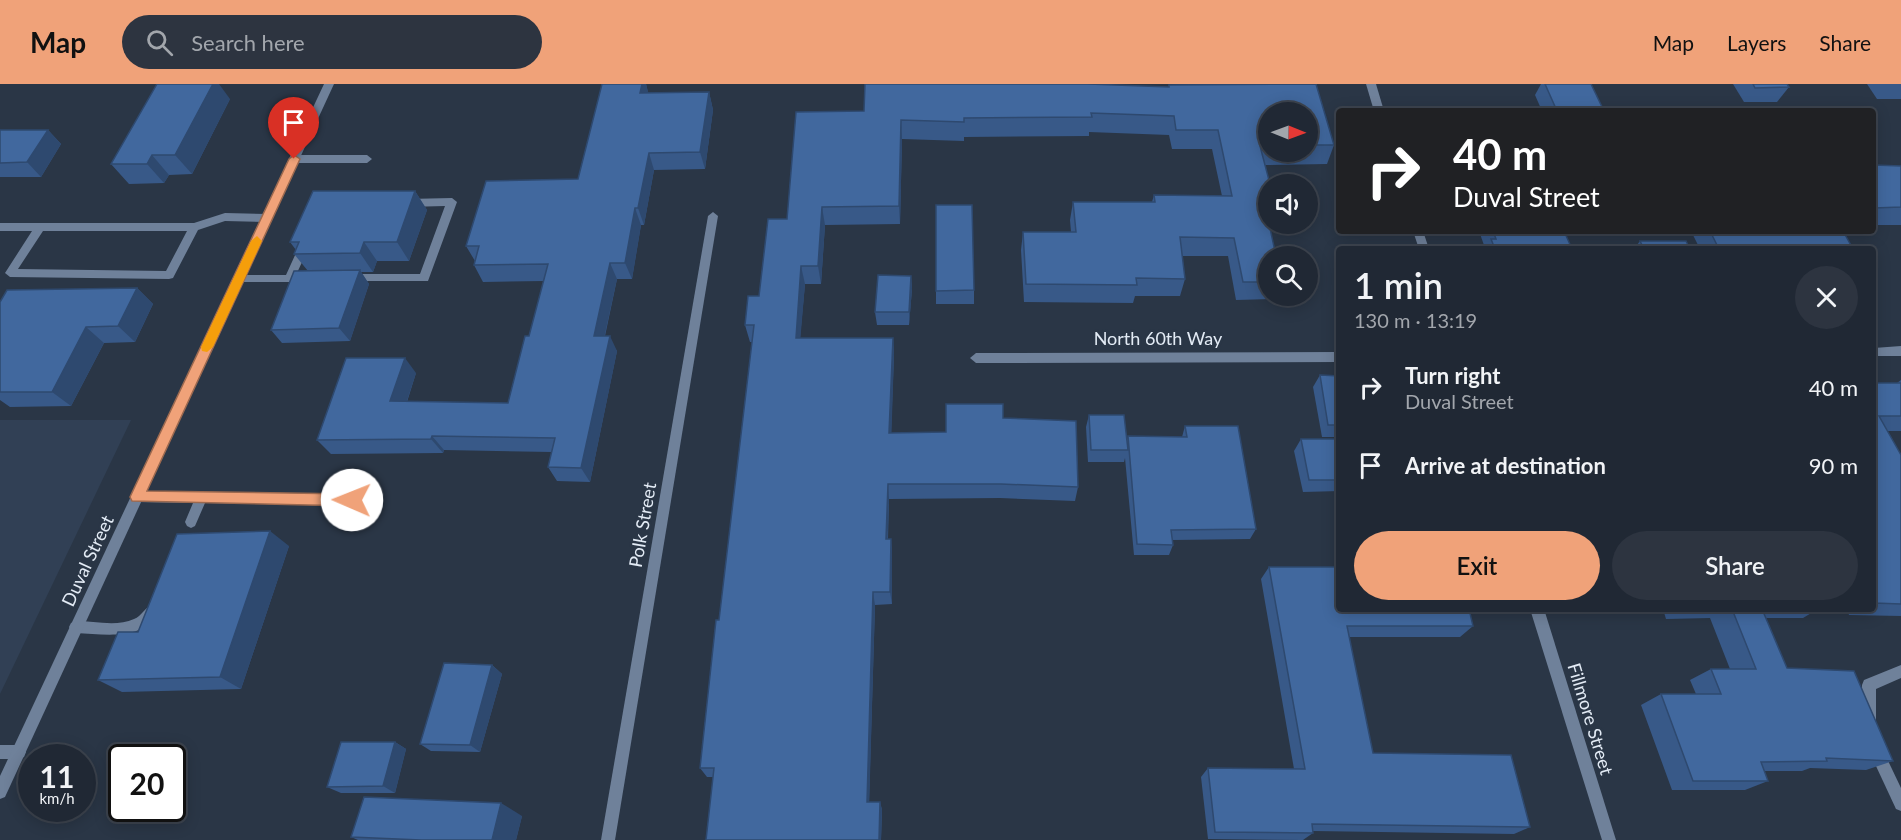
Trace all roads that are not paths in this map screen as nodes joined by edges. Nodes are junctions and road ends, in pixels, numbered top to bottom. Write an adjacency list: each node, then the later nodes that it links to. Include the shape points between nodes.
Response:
1 (330, 84): 4 (street, Duval Street)
2 (1371, 84): 3 (street)
3 (1378, 108)
4 (294, 159): 5 (street); 8 (street, Duval Street)
5 (367, 159)
6 (393, 203): 14 (street, via 452,202 424,278)
7 (713, 216): 33 (street, Polk Street)
8 (267, 218): 11 (street, via 225,217); 13 (street, Duval Street)
9 (0, 227): 10 (street)
10 (40, 227): 11 (street); 11 (street, via 10,273 169,275)
11 (194, 227)
12 (308, 236): 14 (street)
13 (238, 279): 14 (street); 19 (street, Duval Street)
14 (289, 279)
15 (1901, 351): 16 (street)
16 (1876, 352)
17 (1336, 357): 18 (street, North 60th Way)
18 (976, 358)
19 (137, 497): 20 (street); 25 (street, Duval Street)
20 (201, 498): 21 (street); 22 (street)
21 (352, 500)
22 (191, 522)
23 (158, 597): 25 (street, via 148,619 133,627)
24 (1538, 612): 34 (street, Fillmore Street)
25 (76, 627): 27 (street, Duval Street)
26 (1901, 671): 32 (street, via 1869,685 1870,737)
27 (23, 744)
28 (0, 752): 29 (street)
29 (18, 752)
30 (18, 754): 31 (street, Duval Street)
31 (0, 792)
32 (1901, 804)
33 (608, 840)
34 (1609, 840)

